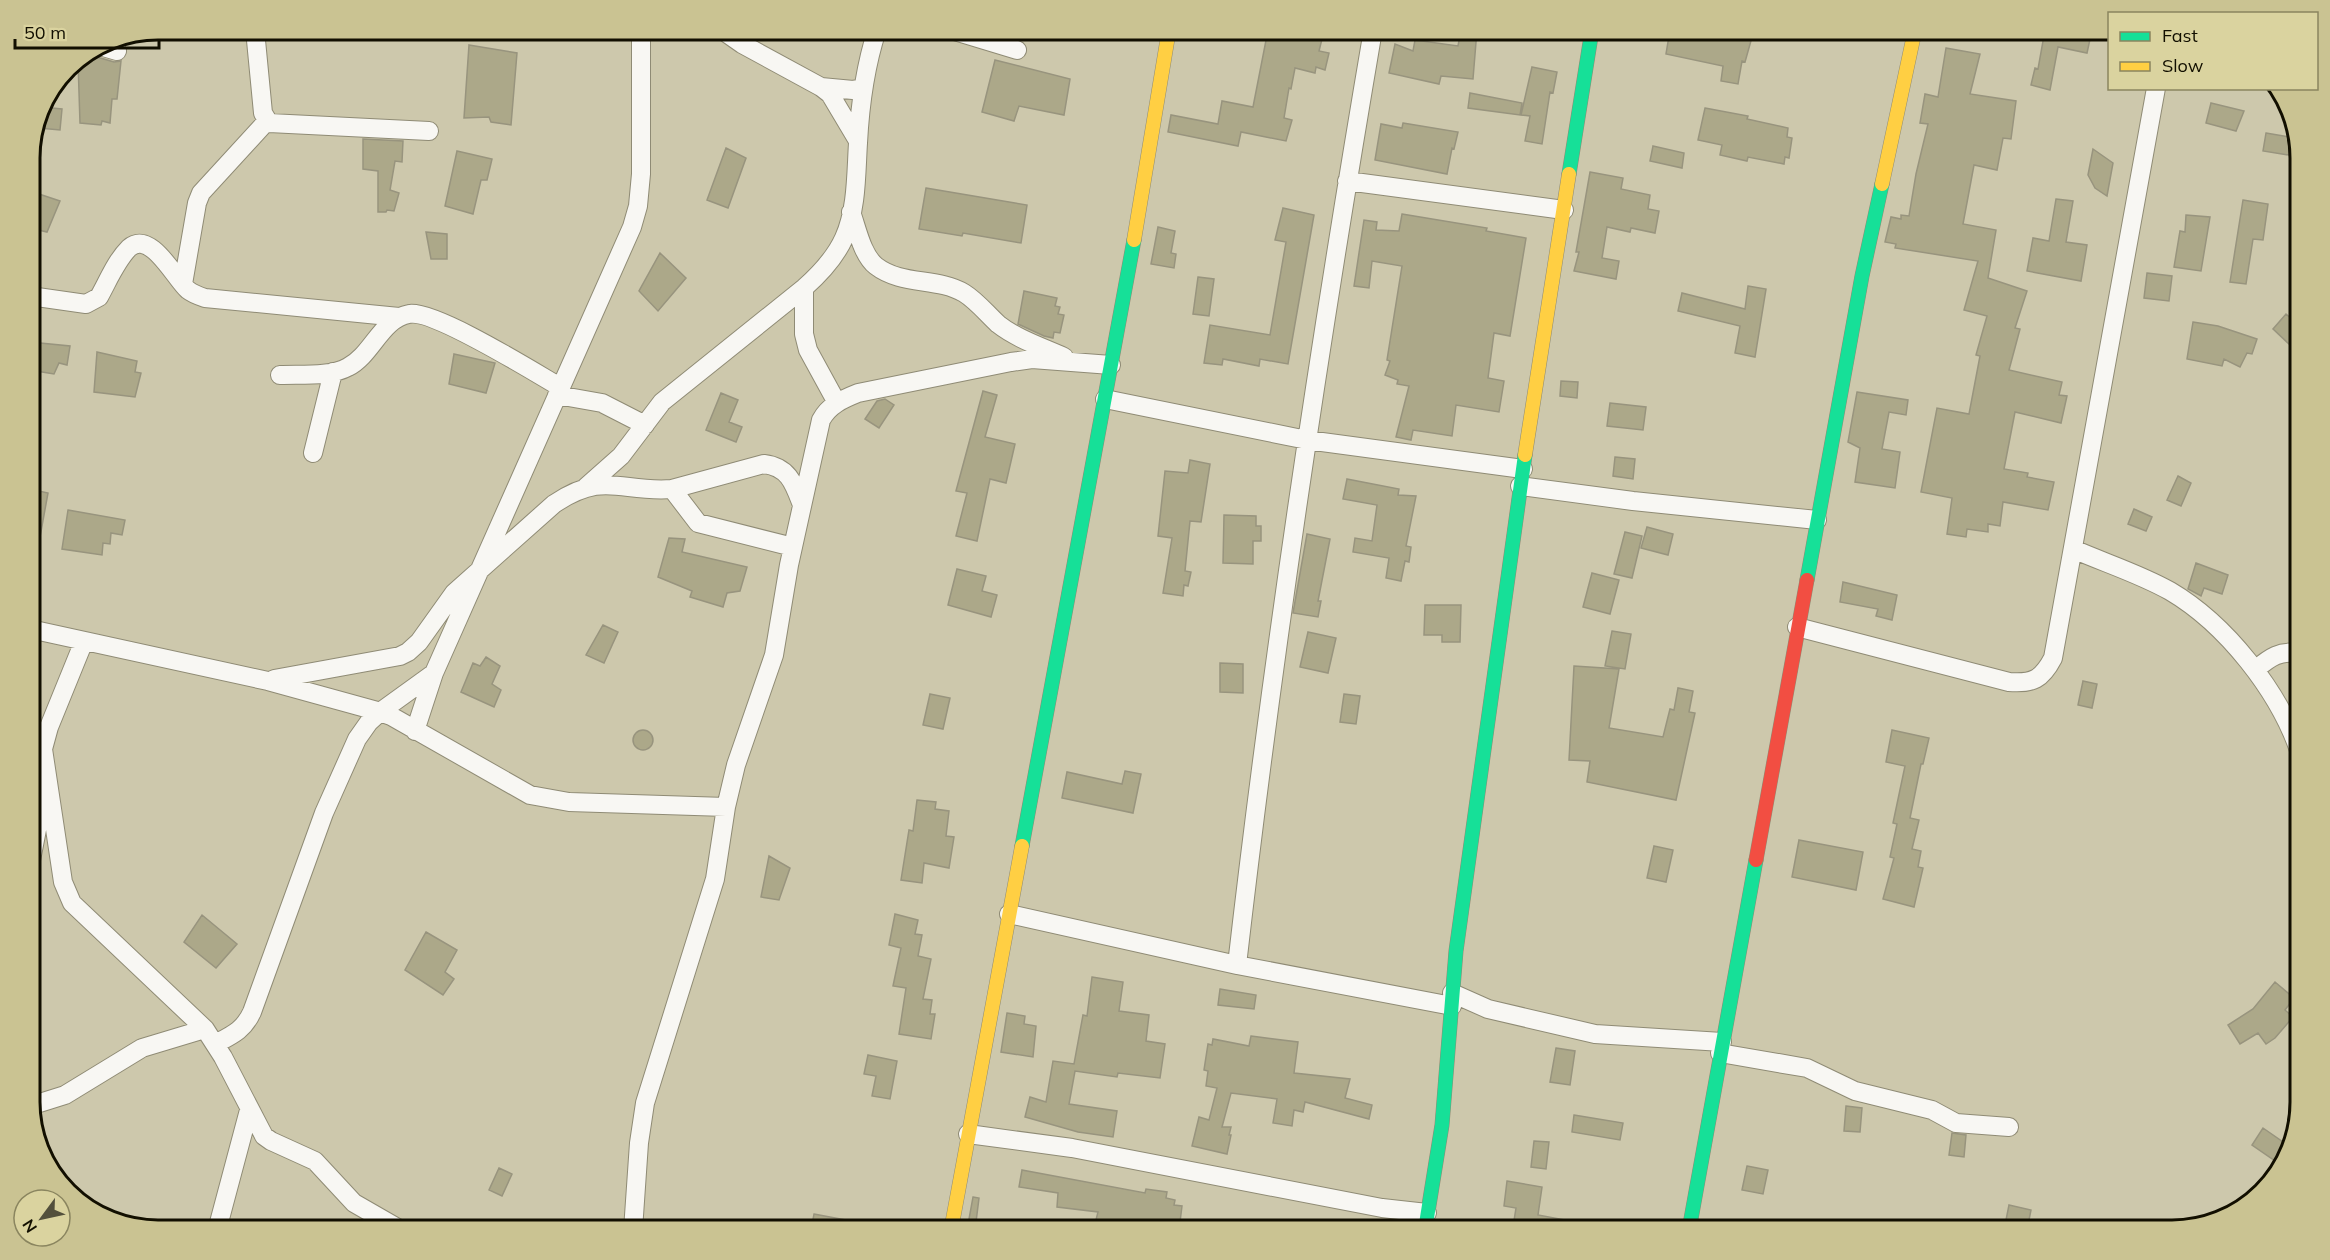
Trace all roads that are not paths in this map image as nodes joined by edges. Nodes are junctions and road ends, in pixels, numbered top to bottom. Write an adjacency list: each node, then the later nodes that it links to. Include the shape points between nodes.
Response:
1 (256, 40): 14 (street)
2 (641, 40): 28 (street, via 638,206)
3 (736, 40): 11 (street)
4 (874, 40): 12 (street)
5 (986, 40): 10 (street)
6 (1167, 40): 25 (street)
7 (1371, 40): 17 (street)
8 (1590, 40): 18 (street)
9 (1913, 40): 38 (street, via 1862,276)
10 (1017, 50)
11 (821, 87): 12 (street); 16 (street, via 830,94)
12 (862, 88): 16 (street)
13 (2156, 90): 40 (street)
14 (267, 121): 15 (street, via 273,125); 20 (street, via 201,194)
15 (429, 131)
16 (858, 141): 19 (street)
17 (1347, 181): 18 (street); 32 (street)
18 (1564, 210): 34 (street)
19 (851, 212): 21 (street, via 835,255); 24 (street, via 867,255 875,265 897,278 963,292 1015,335)
20 (183, 284): 22 (street, via 162,258 141,243 129,249 92,302 79,304); 23 (street, via 205,298)
21 (804, 288): 30 (street, via 808,351); 31 (street, via 662,402)
22 (41, 298)
23 (399, 317): 26 (street, via 355,363); 28 (street, via 418,313 430,316)
24 (1077, 362): 25 (street); 30 (street, via 1017,361 880,387)
25 (1111, 365): 29 (street)
26 (333, 372): 27 (street); 33 (street)
27 (280, 375)
28 (559, 391): 31 (street, via 602,403); 41 (street)
29 (1105, 399): 32 (street); 57 (street)
30 (837, 403): 37 (street, via 824,414 818,428)
31 (645, 425): 35 (street, via 621,456)
32 (1307, 440): 34 (street); 58 (street, via 1260,764)
33 (313, 453)
34 (1522, 478): 38 (street, via 1633,501); 59 (street)
35 (586, 487): 36 (street, via 606,484); 41 (street, via 554,504)
36 (672, 489): 37 (street, via 764,464 774,465 790,477); 39 (street, via 698,523)
37 (802, 505): 39 (street)
38 (1817, 520): 42 (street)
39 (793, 547): 55 (street, via 774,655 736,765)
40 (2073, 549): 42 (street, via 2053,658 2035,680 2009,682); 46 (street, via 2168,590 2221,632)
41 (479, 571): 47 (street); 48 (street, via 454,593 408,652)
42 (1797, 627): 62 (street)
43 (41, 631): 44 (street)
44 (84, 640): 48 (street); 52 (street)
45 (2290, 653): 46 (street, via 2270,657)
46 (2255, 670): 50 (street)
47 (434, 673): 49 (street); 51 (street)
48 (268, 681): 49 (street)
49 (380, 712): 51 (street); 61 (street, via 357,739 343,768 248,1022 237,1033)
50 (2290, 729)
51 (416, 730): 55 (street, via 530,795 547,800)
52 (41, 741)
53 (41, 765): 54 (street)
54 (47, 783): 56 (street); 60 (street, via 63,882 72,903)
55 (726, 807): 69 (street, via 716,879 645,1103)
56 (41, 812)
57 (1009, 914): 58 (street); 66 (street)
58 (1237, 965): 59 (street)
59 (1452, 1000): 62 (street, via 1595,1034); 72 (street, via 1442,1125)
60 (204, 1029): 61 (street); 63 (street, via 142,1048 65,1095)
61 (215, 1044): 64 (street)
62 (1721, 1048): 65 (street, via 1807,1068 1855,1091 1932,1110 1956,1123); 73 (street)
63 (41, 1103)
64 (249, 1110): 67 (street); 68 (street, via 258,1128 271,1141 315,1161 354,1203)
65 (2009, 1127)
66 (968, 1134): 70 (street); 71 (street, via 1072,1148 1382,1208)
67 (220, 1220)
68 (384, 1220)
69 (634, 1220)
70 (953, 1220)
71 (1420, 1220)
72 (1426, 1220)
73 (1691, 1220)

